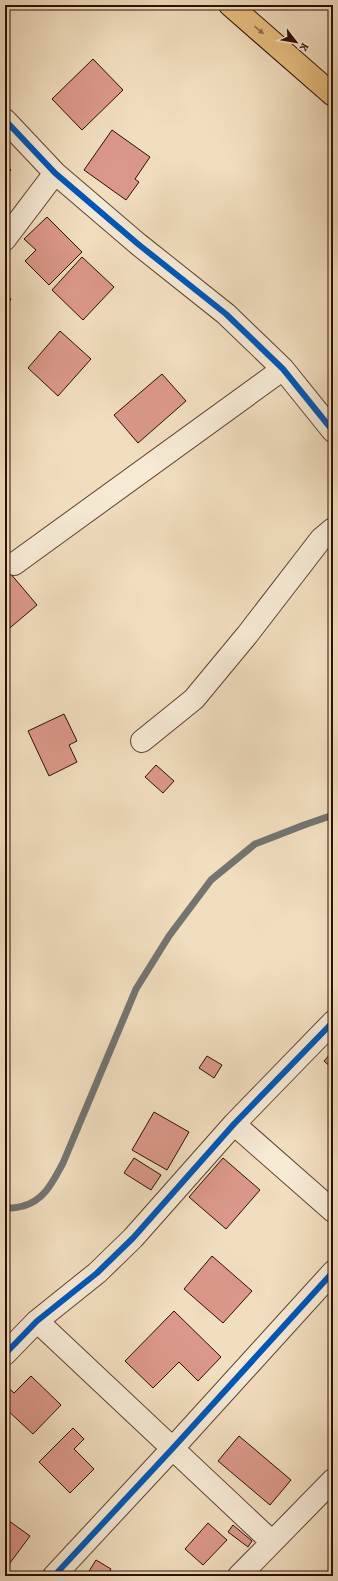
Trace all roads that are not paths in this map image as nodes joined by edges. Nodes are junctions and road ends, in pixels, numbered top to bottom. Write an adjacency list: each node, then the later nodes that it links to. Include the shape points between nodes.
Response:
1 (230, 5): 2 (highway, one-way to 2)
2 (333, 94)
3 (5, 120): 4 (street)
4 (55, 173): 5 (street); 6 (street, via 226,314)
5 (5, 239)
6 (283, 369): 7 (street); 9 (street)
7 (333, 431)
8 (333, 529): 10 (street, via 321,539 194,699)
9 (14, 564)
10 (142, 741)
11 (333, 1022): 12 (street)
12 (234, 1124): 13 (street); 15 (street, via 133,1238 97,1273)
13 (333, 1211)
14 (333, 1272): 17 (street)
15 (37, 1321): 16 (street); 17 (street)
16 (5, 1354)
17 (173, 1448): 19 (street); 20 (street)
18 (333, 1480): 19 (street)
19 (272, 1542): 21 (street)
20 (54, 1576)
21 (239, 1576)

